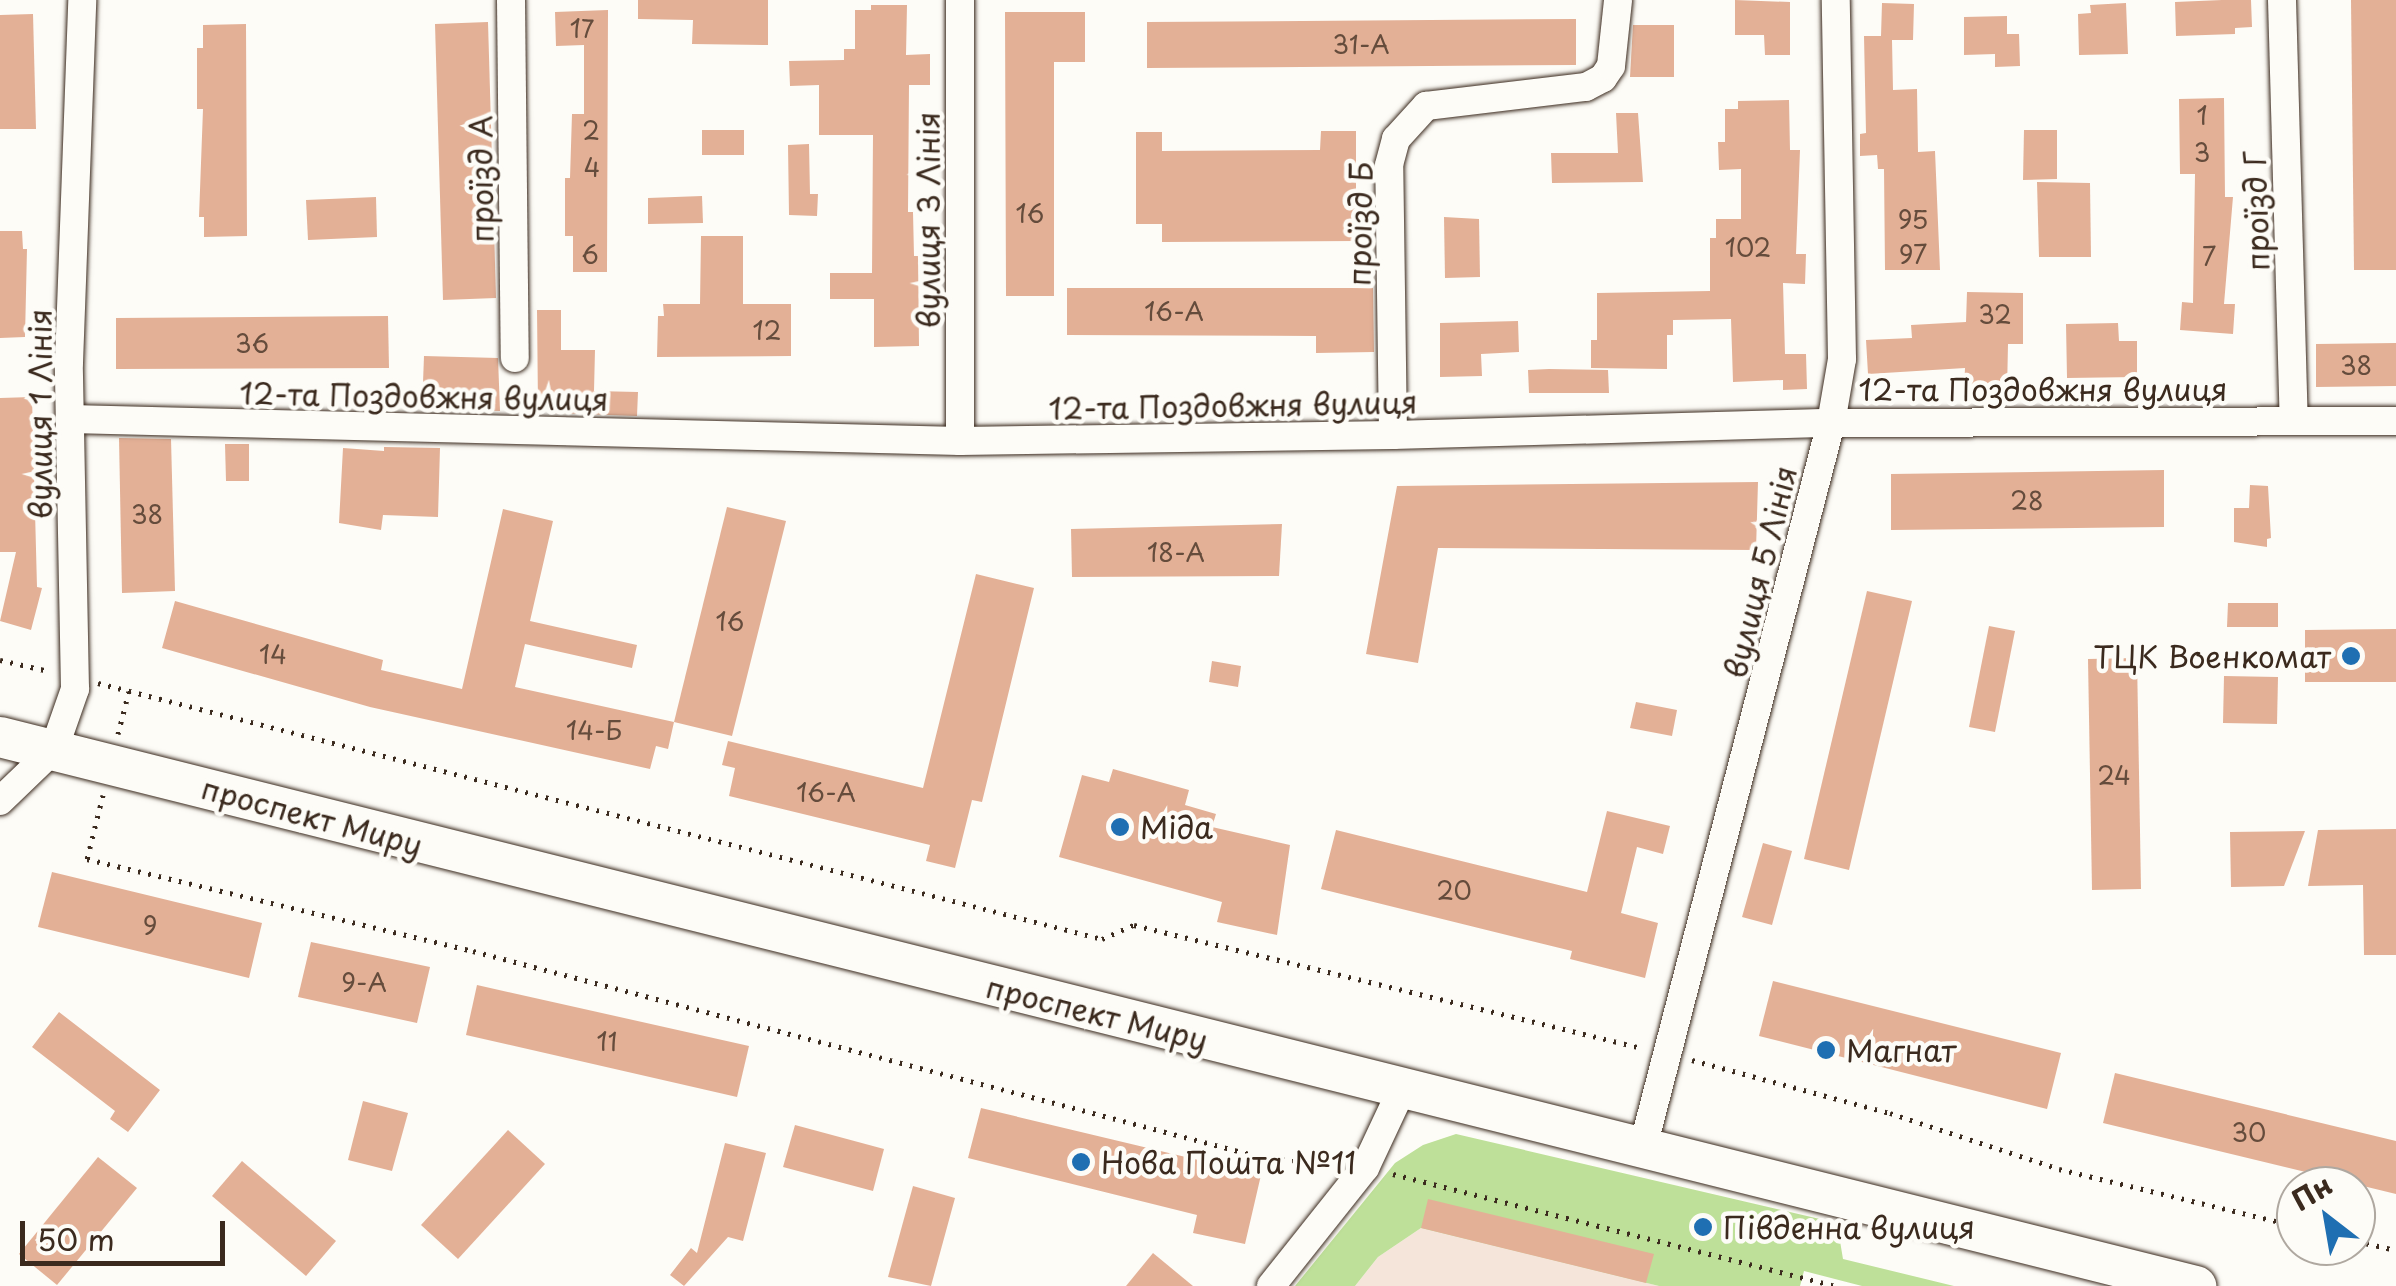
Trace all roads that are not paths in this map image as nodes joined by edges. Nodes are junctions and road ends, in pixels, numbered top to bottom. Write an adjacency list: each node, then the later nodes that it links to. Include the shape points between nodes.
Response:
1 (82, 0): 8 (street, вулиця 1 Лінія)
2 (511, 0): 7 (street, проїзд А)
3 (960, 0): 13 (street, вулиця 3 Лінія)
4 (1618, 0): 12 (street, проїзд Б, via 1611,66 1603,78 1586,87 1426,106 1396,140 1388,166)
5 (1836, 0): 11 (street, вулиця 5 Лінія, via 1842,360)
6 (2282, 0): 9 (street, проїзд Г)
7 (515, 358)
8 (70, 419): 13 (street, 12-та Поздовжня вулиця); 15 (street, вулиця 1 Лінія, via 75,689)
9 (2294, 421): 10 (street, 12-та Поздовжня вулиця); 11 (street, 12-та Поздовжня вулиця)
10 (2396, 421)
11 (1831, 423): 12 (street, 12-та Поздовжня вулиця); 18 (street, вулиця 5 Лінія)
12 (1393, 436): 13 (street, 12-та Поздовжня вулиця)
13 (960, 441)
14 (0, 737): 15 (main road, проспект Миру)
15 (54, 749): 16 (street, вулиця 1 Лінія); 17 (main road, проспект Миру)
16 (0, 802)
17 (1402, 1090): 18 (main road, проспект Миру); 19 (street, via 1365,1168)
18 (1643, 1147): 20 (main road, проспект Миру)
19 (1271, 1286)
20 (2196, 1286)

